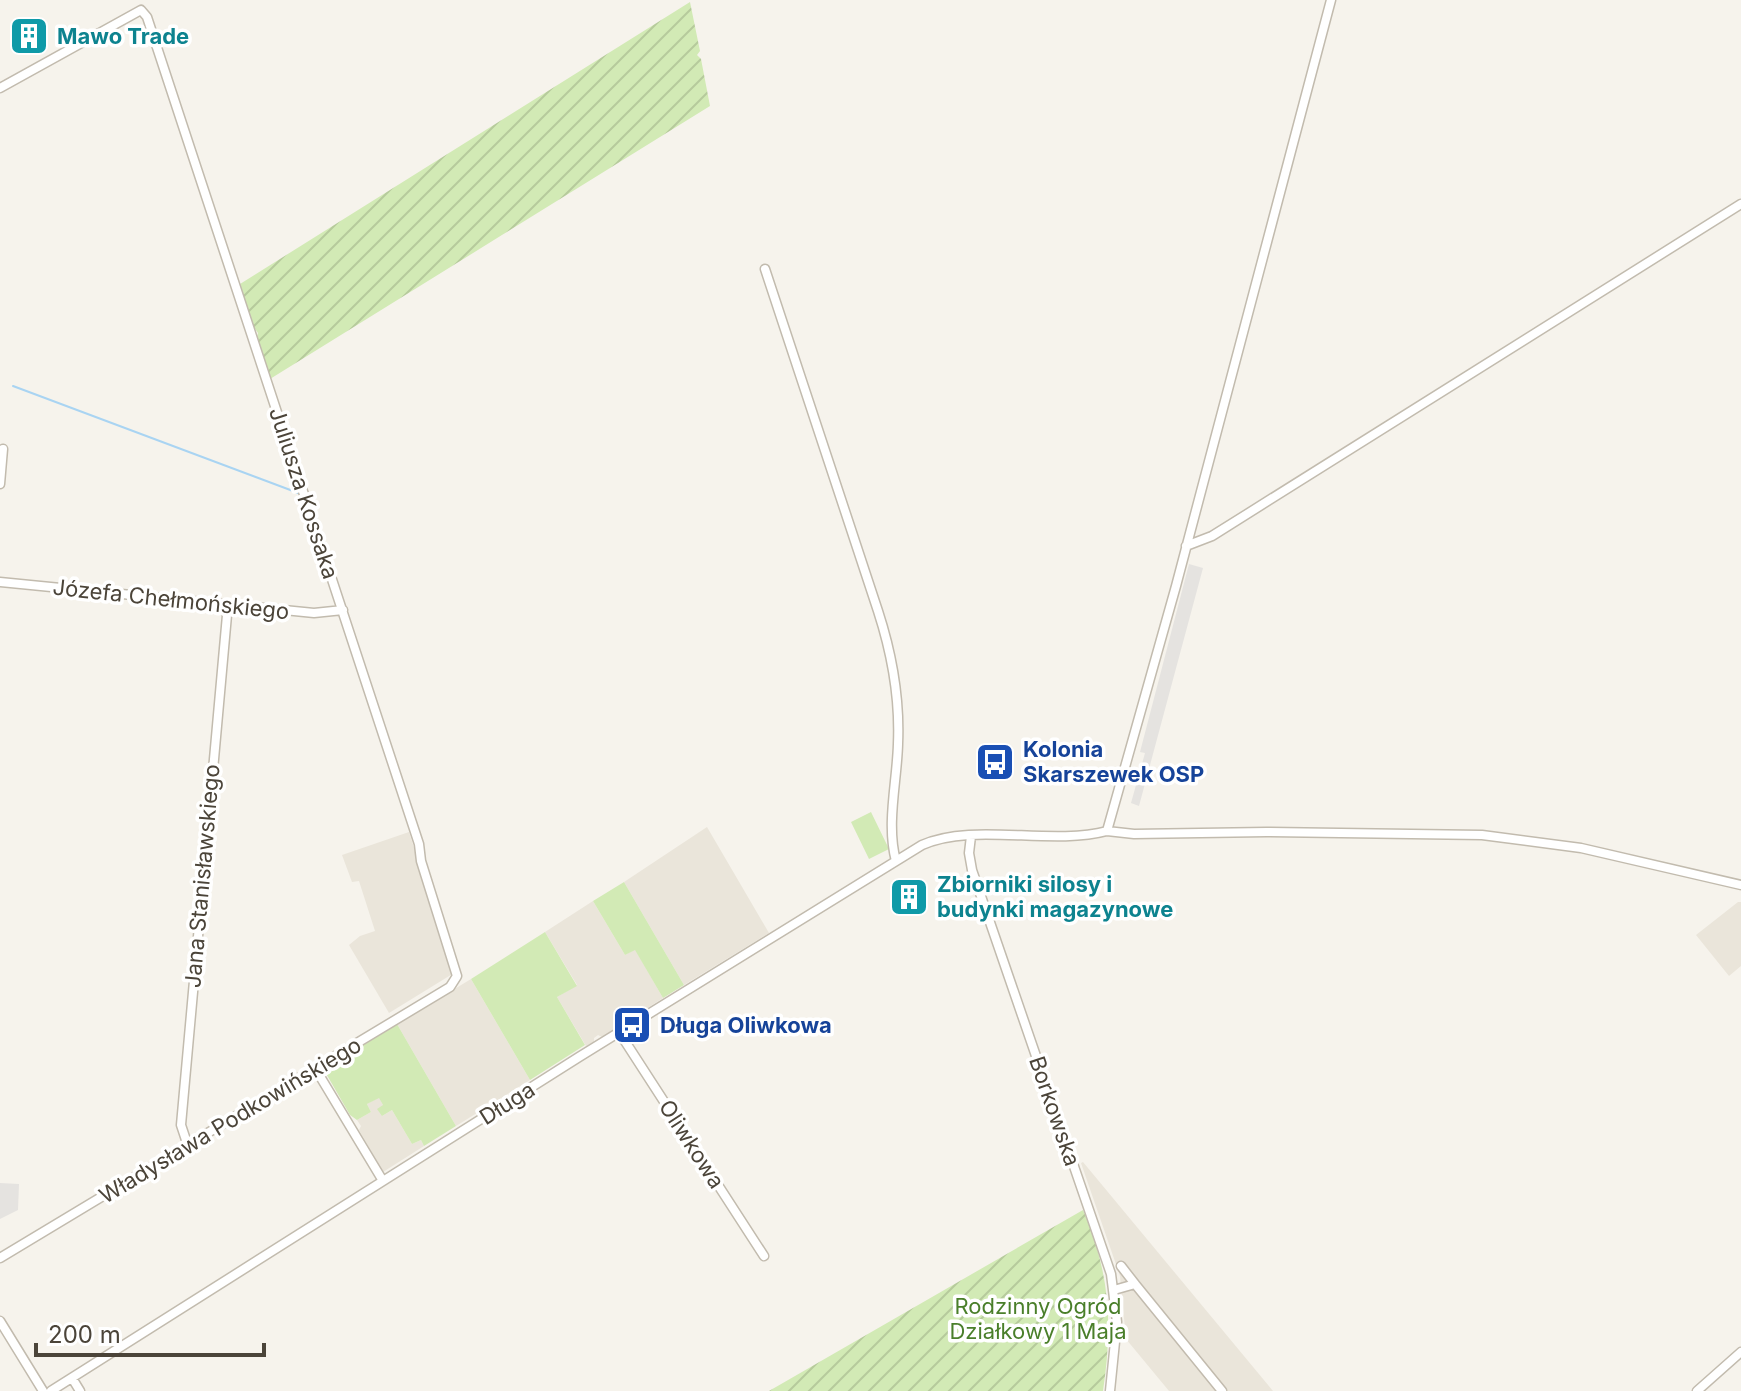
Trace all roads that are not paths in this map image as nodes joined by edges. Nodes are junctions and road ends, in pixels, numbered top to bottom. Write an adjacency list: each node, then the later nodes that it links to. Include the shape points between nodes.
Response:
1 (1331, 0): 7 (street)
2 (0, 88): 10 (street, Juliusza Kossaka, via 141,10 149,22)
3 (1741, 204): 7 (street, via 1212,536)
4 (765, 269): 13 (street, via 891,659 898,728)
5 (3, 449): 6 (street)
6 (0, 484)
7 (1186, 546): 11 (street)
8 (0, 582): 9 (street, Józefa Chełmońskiego)
9 (228, 604): 10 (street, Józefa Chełmońskiego, via 314,613); 19 (street, Jana Stanisławskiego, via 182,1115)
10 (343, 610): 16 (street, Juliusza Kossaka)
11 (1107, 831): 12 (street, Długa); 14 (street, Długa, via 1482,835 1581,848)
12 (971, 836): 13 (street, Długa, via 933,840); 25 (street, Borkowska, via 972,870)
13 (896, 861): 17 (street, Długa)
14 (1738, 884): 15 (street)
15 (1741, 892)
16 (457, 979): 18 (street, Władysława Podkowińskiego)
17 (619, 1032): 20 (street, Długa); 21 (street, Oliwkowa)
18 (315, 1068): 19 (street, Władysława Podkowińskiego); 20 (street)
19 (188, 1146): 22 (street, Władysława Podkowińskiego)
20 (383, 1181): 28 (street, Długa)
21 (764, 1256)
22 (0, 1258)
23 (1121, 1266): 24 (street)
24 (1135, 1284): 25 (street); 33 (street)
25 (1114, 1290): 32 (street, Borkowska, via 1117,1322)
26 (0, 1321): 29 (street)
27 (1741, 1352): 34 (street)
28 (72, 1378): 30 (street, Długa); 31 (street)
29 (43, 1391)
30 (51, 1391)
31 (80, 1391)
32 (1110, 1391)
33 (1222, 1391)
34 (1697, 1391)

